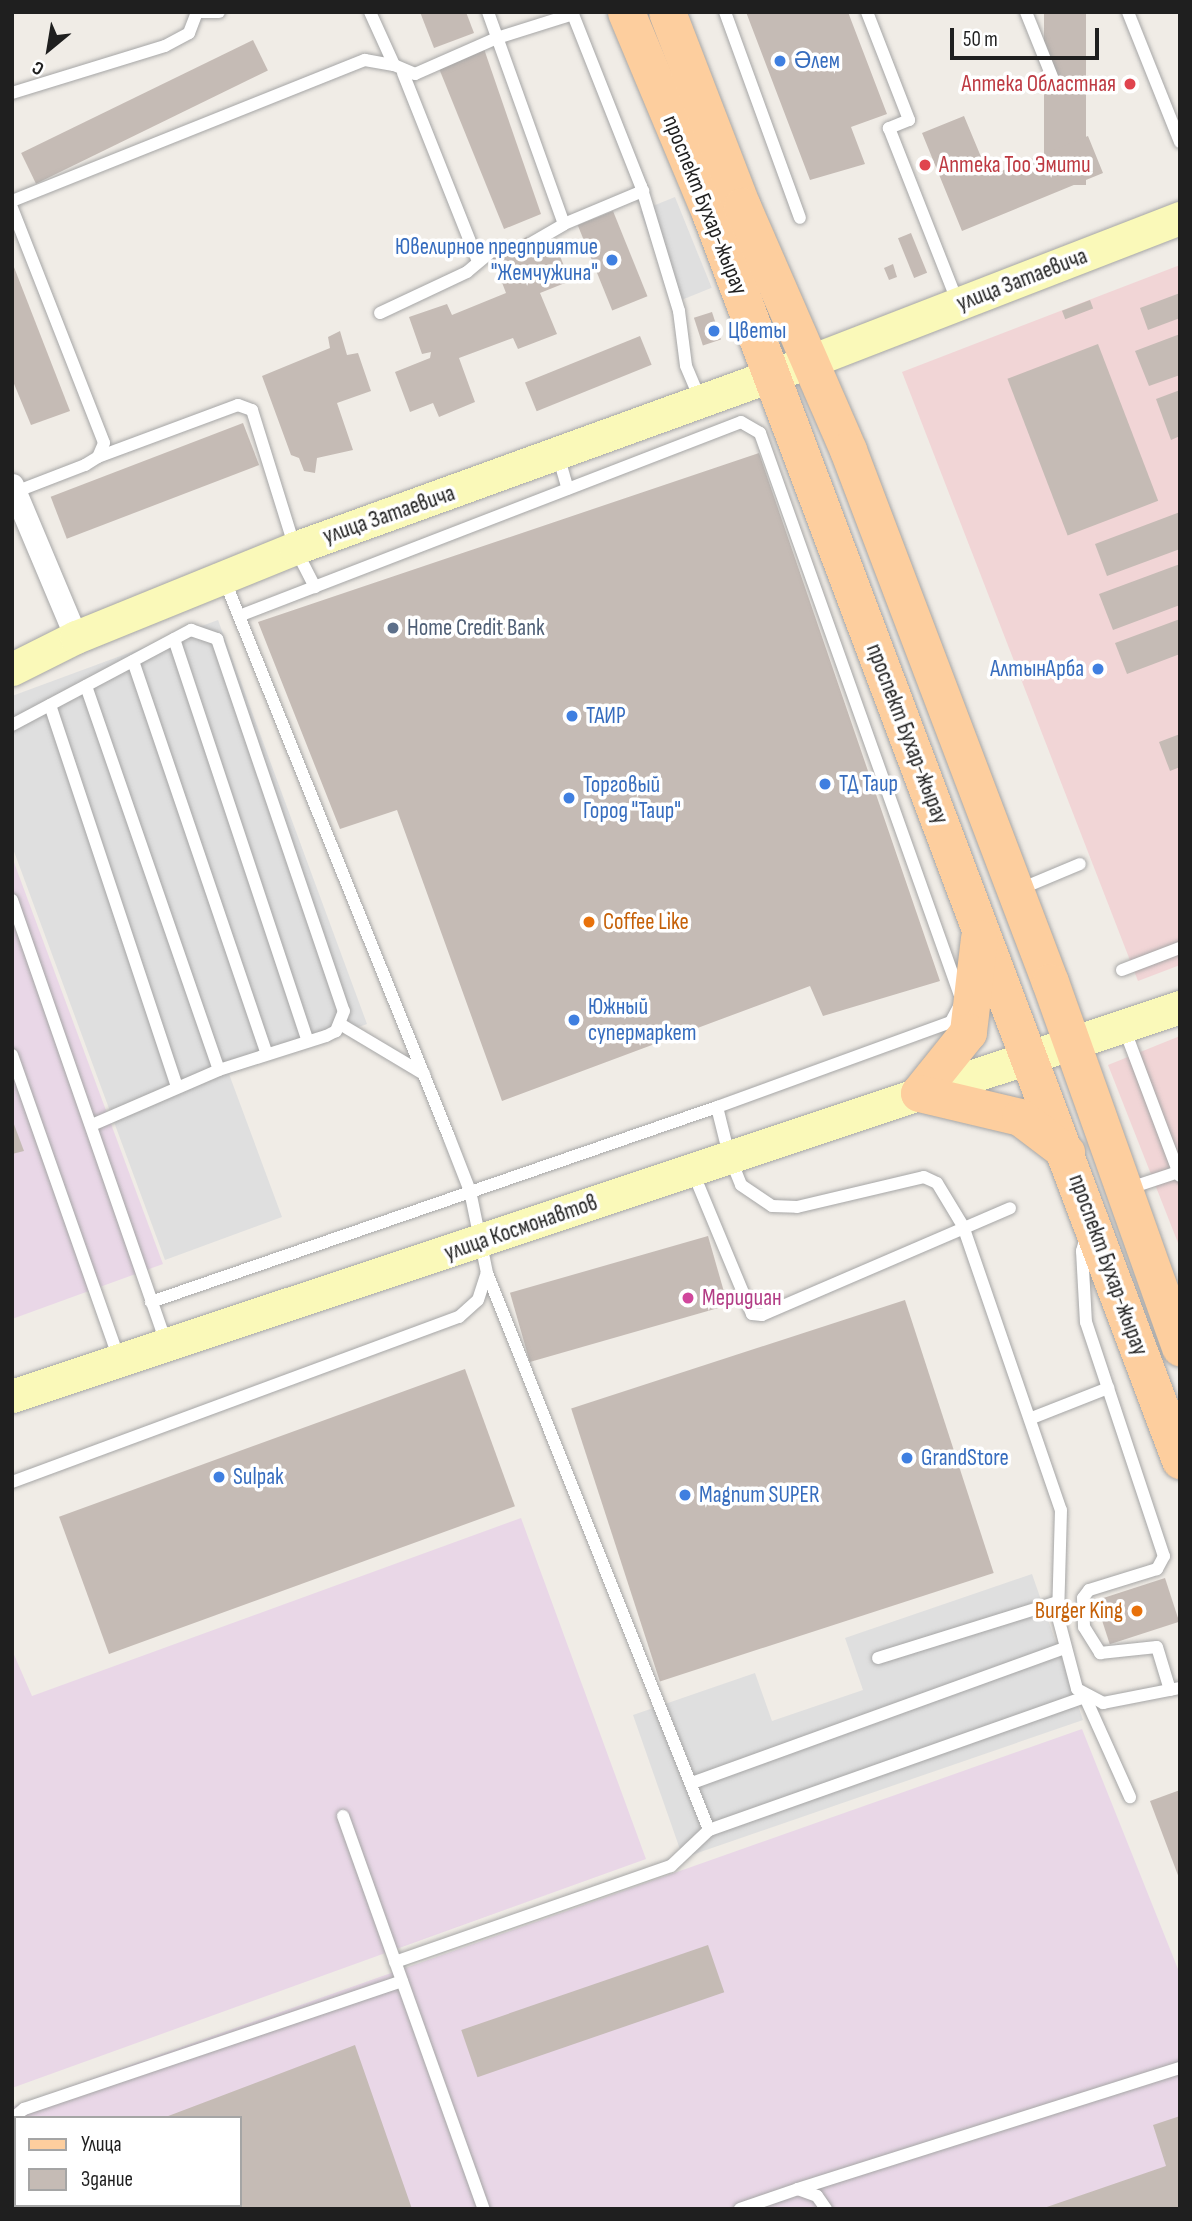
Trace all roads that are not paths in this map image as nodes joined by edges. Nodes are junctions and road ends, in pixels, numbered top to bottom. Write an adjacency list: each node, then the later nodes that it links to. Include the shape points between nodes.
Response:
1 (199, 12): 2 (lane); 16 (lane, via 189,33 165,46)
2 (219, 12)
3 (370, 12): 14 (lane)
4 (488, 12): 13 (lane)
5 (626, 12): 30 (main road, проспект Бухар-жырау)
6 (667, 12): 29 (main road, проспект Бухар-жырау, via 742,206)
7 (724, 12): 21 (lane)
8 (867, 12): 27 (lane, via 909,120 889,128)
9 (1026, 12): 15 (lane)
10 (1128, 12): 17 (lane)
11 (573, 13): 12 (lane); 18 (lane)
12 (539, 18): 13 (lane)
13 (497, 38): 14 (lane, via 415,74); 23 (lane)
14 (398, 69): 19 (lane, via 365,60); 26 (lane)
15 (1053, 79)
16 (12, 93)
17 (1180, 142)
18 (642, 191): 23 (lane); 31 (lane, via 679,312 686,366)
19 (12, 201)
20 (12, 208): 33 (lane, via 103,443)
21 (800, 218)
22 (1180, 218): 27 (street, улица Затаевича)
23 (564, 224): 24 (lane)
24 (530, 244)
25 (490, 253): 26 (lane)
26 (478, 261): 28 (lane, via 467,272)
27 (959, 304): 29 (street, улица Затаевича)
28 (380, 313)
29 (811, 361): 30 (street, улица Затаевича); 48 (main road, проспект Бухар-жырау)
30 (772, 375): 31 (street, улица Затаевича); 50 (main road, проспект Бухар-жырау)
31 (701, 401): 32 (street, улица Затаевича)
32 (558, 455): 35 (lane); 36 (street, улица Затаевича)
33 (98, 457): 34 (lane); 36 (lane, via 238,405 252,410)
34 (14, 489): 40 (street)
35 (568, 489): 38 (lane); 65 (lane, via 741,422 760,433 962,1001 951,1022)
36 (295, 548): 37 (street, улица Затаевича); 38 (lane)
37 (223, 578): 39 (lane); 40 (street, улица Затаевича)
38 (315, 587): 39 (lane)
39 (239, 616): 62 (lane)
40 (76, 637): 43 (street, улица Затаевича)
41 (174, 639): 42 (lane); 54 (lane, via 191,630 217,639 329,960 344,1010); 56 (lane)
42 (133, 661): 44 (lane); 58 (lane)
43 (12, 669)
44 (86, 685): 45 (lane); 61 (lane)
45 (50, 705): 46 (lane); 63 (lane)
46 (12, 725)
47 (1080, 864): 48 (lane)
48 (1015, 892): 57 (main road, проспект Бухар-жырау)
49 (12, 900): 66 (lane)
50 (980, 926): 60 (main road, проспект Бухар-жырау); 64 (main road, via 968,1032)
51 (1180, 948): 52 (lane)
52 (1122, 970)
53 (1180, 1007): 55 (street, улица Космонавтов)
54 (340, 1024): 56 (lane, via 336,1031); 62 (lane)
55 (1123, 1028): 57 (street, улица Космонавтов); 70 (lane)
56 (308, 1041): 58 (lane)
57 (1071, 1045): 60 (street, улица Космонавтов); 71 (main road, проспект Бухар-жырау)
58 (267, 1054): 61 (lane)
59 (12, 1055): 80 (lane)
60 (1030, 1058): 64 (street, улица Космонавтов); 67 (main road, проспект Бухар-жырау)
61 (219, 1070): 63 (lane)
62 (424, 1074): 72 (lane)
63 (177, 1087): 66 (lane)
64 (919, 1093): 67 (main road, via 1020,1117); 68 (street, улица Космонавтов)
65 (717, 1107): 68 (lane); 72 (lane)
66 (94, 1124): 77 (lane)
67 (1066, 1152): 74 (main road, проспект Бухар-жырау)
68 (729, 1155): 69 (street, улица Космонавтов); 75 (lane, via 741,1185 772,1206 797,1207 924,1177 937,1183)
69 (691, 1169): 75 (lane, via 752,1314 762,1315); 76 (street, улица Космонавтов)
70 (1179, 1174): 71 (lane)
71 (1123, 1190): 79 (main road, проспект Бухар-жырау)
72 (470, 1191): 76 (lane); 77 (lane)
73 (1010, 1208): 75 (lane)
74 (1092, 1219): 81 (lane, via 1082,1251 1086,1322); 84 (main road, проспект Бухар-жырау)
75 (963, 1226): 83 (lane)
76 (485, 1258): 78 (street, улица Космонавтов); 85 (lane, via 478,1300 458,1317); 91 (lane, via 649,1689)
77 (151, 1301): 78 (lane)
78 (167, 1345): 80 (street, улица Космонавтов)
79 (1180, 1348)
80 (120, 1361): 82 (street, улица Космонавтов)
81 (1108, 1388): 83 (lane); 89 (lane, via 1164,1556 1157,1569 1089,1590 1083,1598 1084,1627 1100,1653 1157,1647)
82 (12, 1396)
83 (1032, 1418): 86 (lane, via 1062,1510)
84 (1180, 1460)
85 (12, 1482)
86 (1058, 1602): 87 (lane); 88 (lane)
87 (1064, 1648): 90 (lane, via 1069,1672); 91 (lane)
88 (878, 1658)
89 (1175, 1689): 90 (lane, via 1123,1702)
90 (1085, 1697): 92 (lane); 94 (lane)
91 (692, 1783): 94 (lane)
92 (1130, 1797)
93 (343, 1816): 95 (lane)
94 (709, 1830): 95 (lane, via 671,1866)
95 (396, 1962): 96 (lane)
96 (402, 1980): 98 (lane, via 24,2109); 100 (lane)
97 (1180, 2068): 99 (lane)
98 (16, 2116)
99 (798, 2189): 101 (lane); 102 (lane, via 817,2196)
100 (484, 2209)
101 (740, 2209)
102 (826, 2209)

